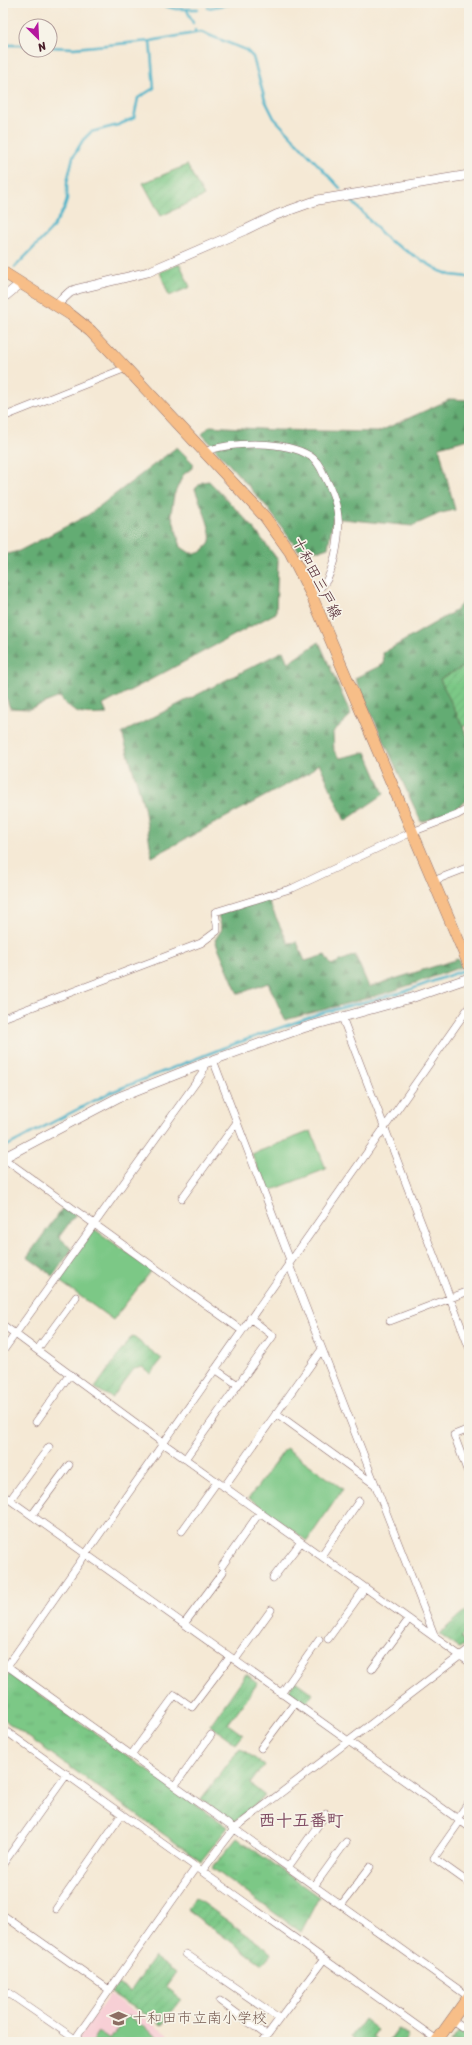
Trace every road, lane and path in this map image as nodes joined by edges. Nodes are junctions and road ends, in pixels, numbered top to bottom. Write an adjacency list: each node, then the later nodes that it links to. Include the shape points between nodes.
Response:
1 (469, 175): 5 (street, via 356,193 303,205 148,272 74,290)
2 (3, 272): 3 (main road, 十和田三戸線)
3 (20, 284): 4 (street); 5 (main road, 十和田三戸線)
4 (3, 298)
5 (56, 304): 6 (main road, 十和田三戸線, via 91,331)
6 (126, 368): 7 (street); 8 (main road, 十和田三戸線)
7 (3, 417)
8 (206, 452): 9 (main road, 十和田三戸線, via 265,517 290,552); 9 (street, via 217,448 261,444 303,453 318,463 332,488 340,521 329,577 322,588)
9 (311, 594): 11 (main road, 十和田三戸線)
10 (469, 808): 11 (street, via 444,821)
11 (412, 832): 13 (main road, 十和田三戸線); 18 (street, via 293,888 215,912 218,924 216,931 201,943)
12 (469, 867): 13 (street)
13 (433, 881): 14 (main road, 十和田三戸線)
14 (469, 965)
15 (469, 978): 17 (street, via 411,998)
16 (469, 1007): 21 (street)
17 (342, 1017): 19 (street, via 260,1042); 21 (street)
18 (3, 1018)
19 (209, 1061): 20 (street); 22 (street, via 108,1102); 24 (street)
20 (237, 1122): 23 (street); 25 (street)
21 (384, 1126): 25 (street); 28 (street)
22 (3, 1158): 24 (street)
23 (182, 1198)
24 (93, 1224): 32 (street); 33 (street)
25 (289, 1261): 29 (street); 35 (street)
26 (469, 1291): 28 (street)
27 (76, 1297): 36 (street)
28 (451, 1298): 30 (street); 34 (street)
29 (250, 1318): 32 (street); 40 (street, via 273,1336)
30 (390, 1320)
31 (3, 1326): 33 (street)
32 (241, 1330): 38 (street)
33 (15, 1334): 36 (street); 37 (street)
34 (469, 1347)
35 (322, 1349): 41 (street); 50 (street)
36 (38, 1350): 39 (street)
37 (3, 1351)
38 (215, 1369): 40 (street); 44 (street)
39 (70, 1374): 42 (street); 44 (street)
40 (238, 1385): 46 (street)
41 (276, 1413): 50 (street); 51 (street)
42 (36, 1422)
43 (469, 1429): 48 (street, via 454,1435)
44 (163, 1443): 46 (street); 59 (street)
45 (49, 1447): 53 (street)
46 (185, 1459): 49 (street)
47 (69, 1465): 56 (street)
48 (467, 1470)
49 (217, 1482): 51 (street); 57 (street)
50 (375, 1484): 66 (street)
51 (224, 1487): 55 (street)
52 (3, 1495): 53 (street)
53 (10, 1500): 56 (street)
54 (359, 1501): 60 (street)
55 (260, 1512): 58 (street); 65 (street)
56 (32, 1515): 59 (street)
57 (182, 1530)
58 (300, 1542): 60 (street); 61 (street)
59 (86, 1554): 65 (street); 73 (street)
60 (321, 1556): 62 (street)
61 (274, 1578)
62 (365, 1588): 64 (street); 67 (street)
63 (271, 1610): 71 (street)
64 (409, 1619): 66 (street); 74 (street)
65 (184, 1624): 71 (street)
66 (435, 1638): 70 (street)
67 (328, 1639)
68 (319, 1640): 75 (street)
69 (469, 1649): 70 (street)
70 (460, 1655): 72 (street); 79 (street)
71 (233, 1658): 75 (street); 81 (street, via 192,1707 175,1695)
72 (469, 1662)
73 (4, 1667): 81 (street)
74 (372, 1669)
75 (281, 1694): 76 (street)
76 (294, 1704): 79 (street); 80 (street)
77 (3, 1729): 82 (street)
78 (211, 1735): 83 (street)
79 (348, 1741): 87 (street); 88 (street)
80 (261, 1748)
81 (131, 1755): 83 (street)
82 (67, 1774): 85 (street); 91 (street)
83 (175, 1785): 88 (street)
84 (469, 1802): 87 (street)
85 (122, 1814): 94 (street); 98 (street)
86 (326, 1814): 92 (street)
87 (459, 1820): 89 (street); 95 (street, via 434,1858)
88 (235, 1828): 92 (street); 94 (street)
89 (469, 1828)
90 (346, 1842): 96 (street)
91 (3, 1864)
92 (289, 1866): 96 (street)
93 (370, 1868): 97 (street)
94 (199, 1869): 101 (street); 102 (street)
95 (469, 1883)
96 (315, 1885): 97 (street)
97 (342, 1904): 104 (street)
98 (56, 1909)
99 (3, 1915): 102 (street)
100 (186, 1954): 106 (street)
101 (324, 1959): 106 (street); 111 (street)
102 (108, 1990): 110 (street)
103 (7, 1992): 110 (street)
104 (469, 1996): 107 (main road)
105 (220, 2001): 109 (street)
106 (279, 2018): 109 (street)
107 (452, 2020): 108 (street); 111 (main road)
108 (469, 2032)
109 (266, 2035): 112 (street)
110 (74, 2041)
111 (436, 2041)
112 (262, 2042)

